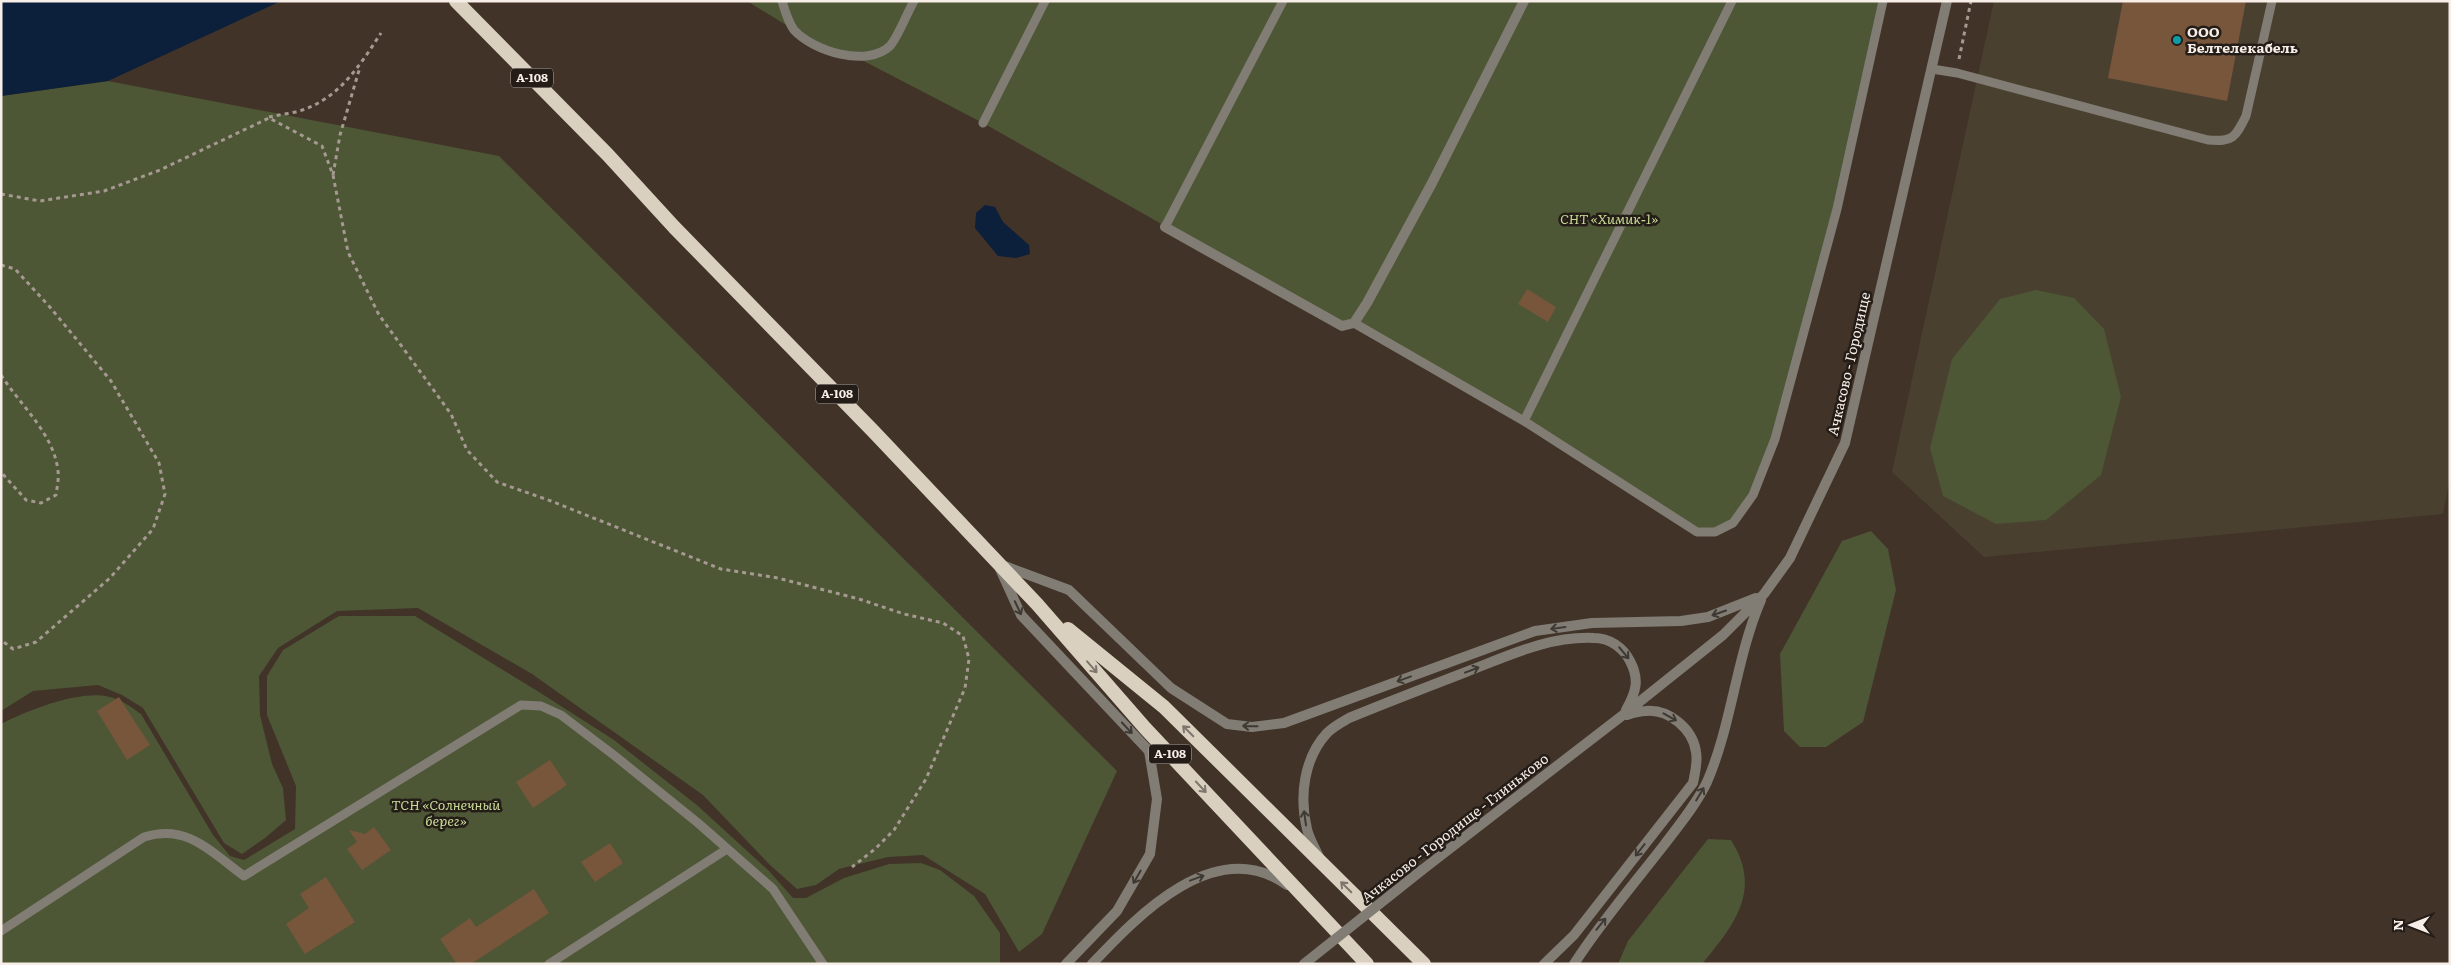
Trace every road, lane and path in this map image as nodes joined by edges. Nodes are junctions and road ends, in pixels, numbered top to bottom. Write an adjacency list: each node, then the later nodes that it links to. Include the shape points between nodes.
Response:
1 (456, 1): 26 (highway, А-108, via 608,155)
2 (782, 1): 3 (lane, via 794,30 824,49 856,57 874,55 890,46)
3 (914, 1)
4 (1045, 1): 17 (lane)
5 (1283, 1): 20 (lane)
6 (1524, 1): 22 (street, via 1432,183)
7 (1732, 1): 24 (lane)
8 (1883, 1): 24 (lane, via 1837,209 1775,440 1753,495 1734,523 1715,532 1697,532)
9 (1947, 1): 14 (street, Ачкасово - Городище)
10 (1971, 1): 15 (path)
11 (2272, 1): 15 (lane, via 2246,116 2237,133 2225,141 2208,140)
12 (381, 33): 13 (path)
13 (360, 64): 16 (path, via 337,92 310,108); 18 (path, via 340,135)
14 (1932, 69): 15 (lane); 27 (street, Ачкасово - Городище, via 1845,443 1790,558)
15 (1957, 73)
16 (269, 118): 18 (path, via 322,146); 19 (path, via 160,170 104,191 40,201)
17 (983, 123)
18 (334, 175): 33 (path, via 348,252 379,315 451,414 467,450 497,482 721,569 778,578 860,599 943,623 963,636 969,659 965,688 926,779 894,830)
19 (1, 194)
20 (1165, 228): 22 (street, via 1342,326)
21 (1, 265): 29 (path, via 15,269 111,381 160,463 165,494 153,529 110,578 36,642 12,649)
22 (1354, 323): 24 (lane)
23 (1, 375): 25 (path, via 14,396 42,428 59,473 56,495 41,502 26,500)
24 (1524, 421)
25 (1, 472)
26 (998, 564): 27 (street, one-way to 26, via 1708,617 1681,621 1592,623 1535,631 1284,723 1252,727 1227,724 1171,688 1069,590); 28 (highway, А-108); 39 (street, one-way to 39, via 1021,615 1149,751 1157,799 1150,854 1117,911)
27 (1764, 594): 30 (street, Ачкасово - Городище, via 1723,635); 46 (street, one-way to 27, via 1595,931 1688,813 1706,783 1719,746 1750,626)
28 (1037, 604): 32 (highway, А-108 / А-108, one-way to 28, via 1164,707); 34 (highway, А-108, one-way to 34, via 1145,728)
29 (1, 640)
30 (1623, 716): 32 (street, one-way to 30, via 1307,830 1304,784 1312,753 1328,732 1350,718 1542,643 1595,638 1608,640 1620,647 1634,669 1636,693); 41 (street, Ачкасово - Городище - Глиньково, bridge); 45 (street, one-way to 45, via 1654,711 1682,725 1691,735 1696,751 1693,783 1574,935)
31 (727, 849): 35 (lane, via 616,756 561,715 541,706 521,705 244,876 188,836 158,832 144,837); 37 (lane); 38 (lane, via 773,890)
32 (1322, 864): 36 (highway, А-108, one-way to 32)
33 (852, 867)
34 (1309, 900): 40 (street, one-way to 34, via 1131,923 1158,902 1190,881 1217,871 1251,868 1278,878); 42 (highway, А-108)
35 (1, 931)
36 (1406, 946): 43 (highway, А-108); 44 (street)
37 (549, 964)
38 (824, 964)
39 (1066, 964)
40 (1092, 964)
41 (1304, 964)
42 (1367, 964)
43 (1424, 964)
44 (1433, 964)
45 (1544, 964)
46 (1574, 964)

